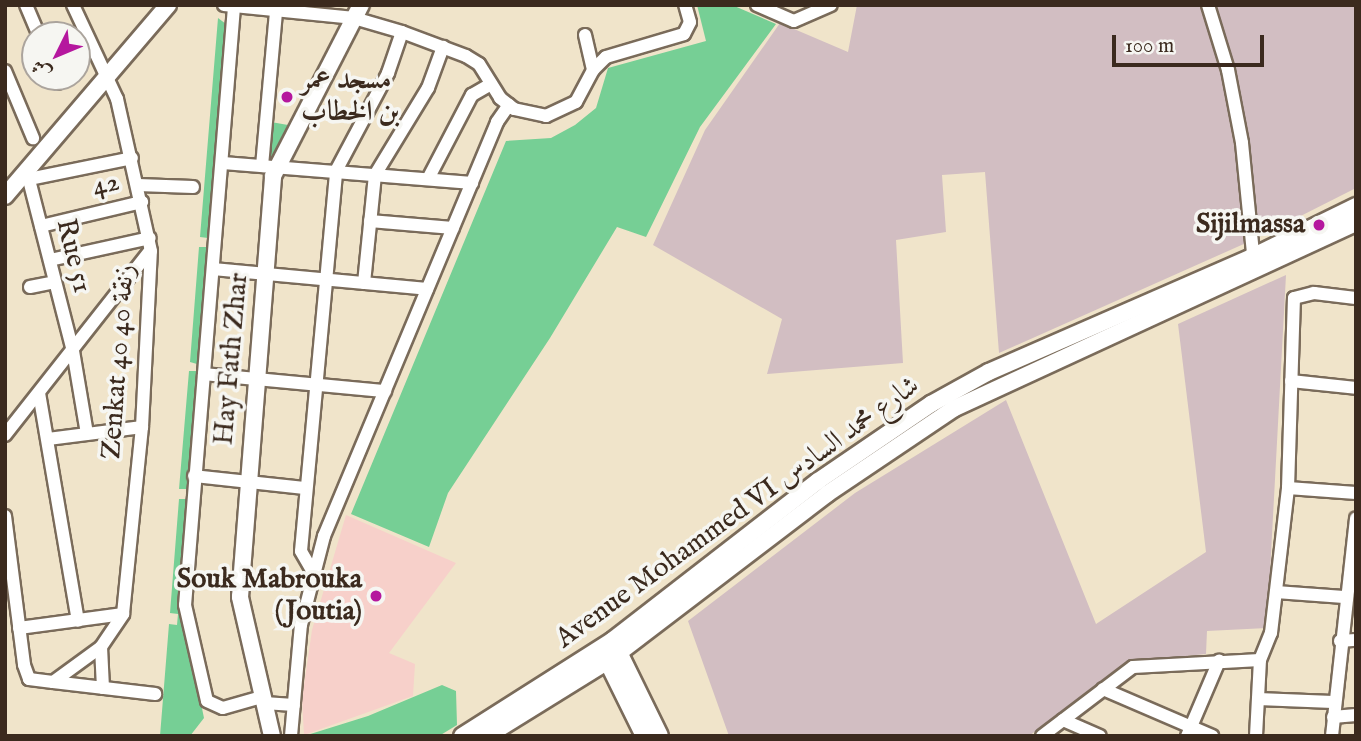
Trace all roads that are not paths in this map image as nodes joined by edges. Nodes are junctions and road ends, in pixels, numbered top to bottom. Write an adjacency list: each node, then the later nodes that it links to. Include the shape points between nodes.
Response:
1 (73, 5): 16 (street, Zenkat 40 زنقة 40)
2 (168, 5): 16 (main road)
3 (757, 5): 9 (street)
4 (831, 5): 9 (street, via 794,22)
5 (1208, 5): 39 (street, via 1228,70 1242,143)
6 (229, 6): 8 (street); 21 (street)
7 (686, 6): 14 (street, via 690,22 684,34 606,57)
8 (276, 11): 10 (street); 22 (street)
9 (782, 11)
10 (358, 12): 11 (street); 22 (main road, Hay Fath Zhar)
11 (402, 32): 13 (street); 23 (street, via 388,73)
12 (585, 34): 14 (street)
13 (443, 47): 17 (street, via 479,64); 24 (street, via 428,88)
14 (593, 70): 18 (street, via 587,88 562,111 529,115)
15 (5, 71): 19 (street)
16 (107, 78): 20 (street, Zenkat 40 زنقة 40); 25 (main road)
17 (491, 84): 18 (street); 26 (street, via 472,95)
18 (509, 105): 27 (street)
19 (33, 138)
20 (132, 158): 25 (street); 28 (street, Zenkat 40 زنقة 40)
21 (223, 163): 22 (street); 40 (street)
22 (269, 167): 23 (street); 41 (main road, Hay Fath Zhar)
23 (336, 171): 24 (street); 42 (street)
24 (375, 175): 26 (street); 33 (street)
25 (28, 176): 30 (main road); 35 (street, Rue 51)
26 (428, 179): 27 (street)
27 (472, 183): 36 (street)
28 (138, 185): 29 (street); 31 (street, Zenkat 40 زنقة 40)
29 (193, 187)
30 (5, 196)
31 (142, 202): 35 (street, 42); 37 (street, Zenkat 40 زنقة 40)
32 (1356, 206): 39 (main road, Avenue Mohammed VI شارع محمد السادس)
33 (370, 220): 36 (street); 44 (street)
34 (1356, 223): 39 (main road, Avenue Mohammed VI شارع محمد السادس)
35 (41, 226): 38 (street, Rue 51)
36 (453, 228): 47 (street)
37 (150, 244): 38 (street); 45 (street); 48 (street, Zenkat 40 زنقة 40)
38 (50, 260): 43 (street, Rue 51)
39 (1254, 264): 78 (main road, Avenue Mohammed VI شارع محمد السادس, via 993,379 823,487)
40 (213, 269): 41 (street); 51 (street)
41 (266, 274): 42 (street); 52 (main road, Hay Fath Zhar)
42 (323, 280): 44 (street); 54 (street)
43 (55, 282): 46 (street); 50 (street, Rue 51)
44 (364, 283): 47 (street)
45 (124, 286): 48 (street, via 139,289); 50 (street)
46 (30, 288)
47 (427, 289): 56 (street)
48 (149, 298): 58 (street, Zenkat 40 زنقة 40)
49 (1356, 298): 53 (street, via 1296,295)
50 (73, 351): 57 (street); 59 (street, Rue 51)
51 (205, 374): 52 (street); 62 (street)
52 (258, 379): 54 (street); 63 (main road, Hay Fath Zhar)
53 (1291, 381): 55 (street); 65 (street)
54 (313, 384): 56 (street); 64 (street)
55 (1356, 388)
56 (384, 391): 69 (street)
57 (39, 393): 60 (street); 61 (street)
58 (142, 427): 59 (street); 72 (street, Zenkat 40 زنقة 40)
59 (87, 434): 61 (street)
60 (5, 435)
61 (48, 439): 73 (street)
62 (194, 476): 63 (street); 86 (street, via 185,605 207,701 223,708)
63 (247, 482): 64 (street); 86 (main road, Hay Fath Zhar, via 240,597)
64 (305, 488): 69 (street, via 301,551)
65 (1287, 488): 66 (street); 70 (street)
66 (1356, 493)
67 (5, 516): 74 (street)
68 (1356, 519): 71 (street)
69 (313, 572): 88 (street, via 301,625)
70 (1276, 592): 71 (street); 79 (street, via 1271,633)
71 (1344, 597): 76 (street)
72 (123, 614): 73 (street); 77 (street, Zenkat 40 زنقة 40)
73 (78, 621): 74 (street)
74 (19, 628): 81 (street, via 29,679)
75 (1356, 640): 76 (street)
76 (1339, 641): 87 (street)
77 (101, 647): 81 (street); 82 (street)
78 (610, 650): 95 (main road, Avenue Mohammed VI شارع محمد السادس); 96 (main road, Avenue Mohammed VI شارع محمد السادس); 97 (main road); 98 (main road)
79 (1260, 660): 80 (street); 85 (street)
80 (1219, 661): 83 (street, via 1140,665); 92 (street)
81 (53, 682): 82 (street)
82 (103, 688): 84 (street)
83 (1103, 690): 91 (street); 92 (street)
84 (155, 694)
85 (1258, 699): 87 (street); 102 (street)
86 (263, 700): 88 (street); 93 (main road, Hay Fath Zhar)
87 (1333, 702): 90 (street)
88 (294, 705): 94 (street)
89 (1356, 715): 90 (street)
90 (1333, 717): 103 (street)
91 (1063, 720): 99 (street); 100 (street)
92 (1189, 731): 101 (street)
93 (272, 736)
94 (291, 736)
95 (462, 736)
96 (487, 736)
97 (644, 736)
98 (660, 736)
99 (1042, 736)
100 (1100, 736)
101 (1212, 736)
102 (1256, 736)
103 (1332, 736)

